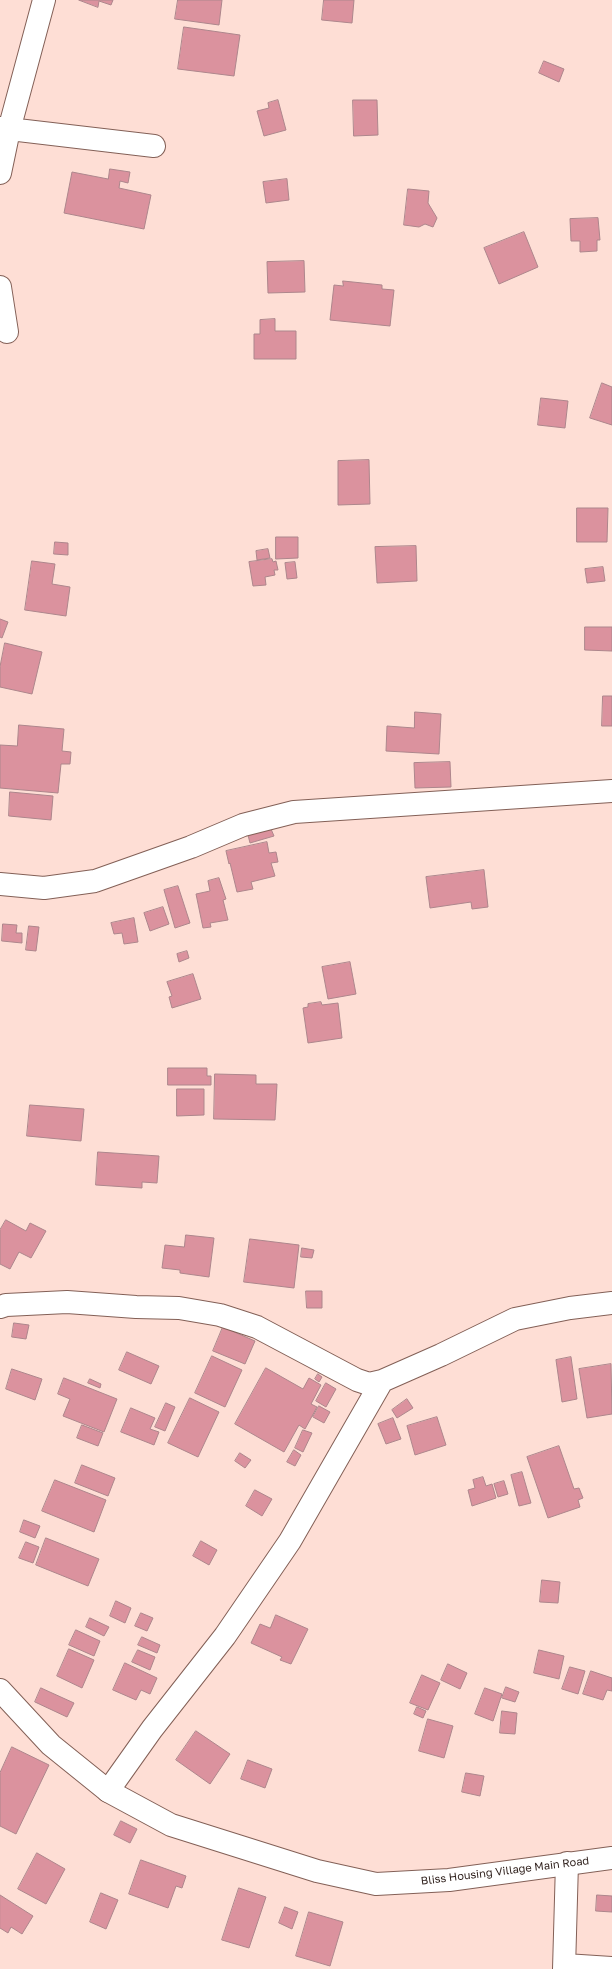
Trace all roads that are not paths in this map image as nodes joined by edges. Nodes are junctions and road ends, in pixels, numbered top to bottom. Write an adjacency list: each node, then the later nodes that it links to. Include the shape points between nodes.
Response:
1 (44, 0): 2 (street)
2 (5, 129): 3 (street); 4 (street)
3 (154, 146)
4 (0, 173)
5 (0, 287): 6 (street)
6 (7, 332)
7 (612, 791): 8 (street, via 294,812 244,825 95,881 44,888)
8 (0, 884)
9 (612, 1302): 11 (street, via 515,1319)
10 (0, 1307): 11 (street, via 67,1302 179,1308 220,1315 257,1327 357,1380 369,1384)
11 (382, 1382): 13 (street, via 290,1541 226,1636 152,1729)
12 (0, 1690): 13 (street, Bliss Housing Village Main Road, via 51,1745)
13 (108, 1791): 15 (street, Bliss Housing Village Main Road, via 171,1825 317,1871 376,1884 449,1880)
14 (612, 1858): 15 (street, Bliss Housing Village Main Road)
15 (568, 1863): 16 (street)
16 (564, 1967): 17 (street)
17 (612, 1968)

